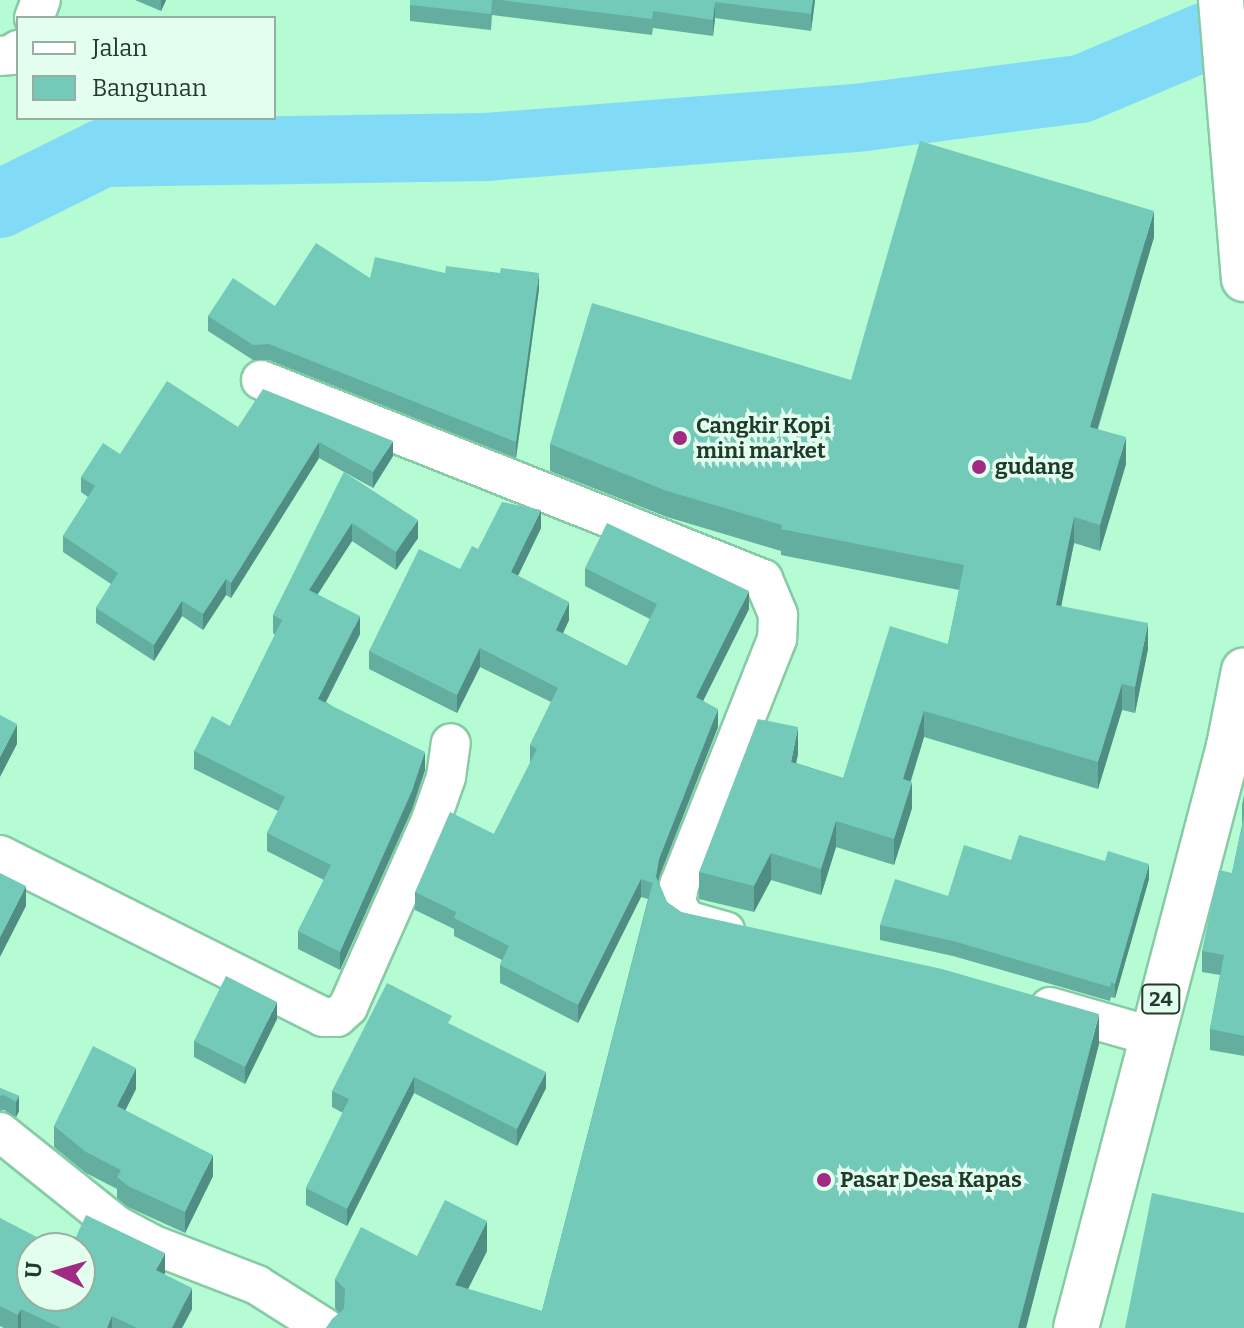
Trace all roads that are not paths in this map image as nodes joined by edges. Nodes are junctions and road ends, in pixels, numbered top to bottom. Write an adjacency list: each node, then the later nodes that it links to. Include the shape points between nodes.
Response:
1 (1221, 0): 2 (highway)
2 (1244, 279)
3 (261, 380): 7 (street, via 763,579 778,615 777,639 676,903 686,920)
4 (1244, 670): 9 (highway, 24, via 1229,746)
5 (451, 743): 6 (street, via 432,817 348,1007 337,1017 323,1017)
6 (0, 855)
7 (759, 938)
8 (1020, 998): 9 (street)
9 (1151, 1036): 12 (highway, 24)
10 (0, 1132): 11 (street, via 116,1225 257,1285)
11 (325, 1328)
12 (1076, 1328)

